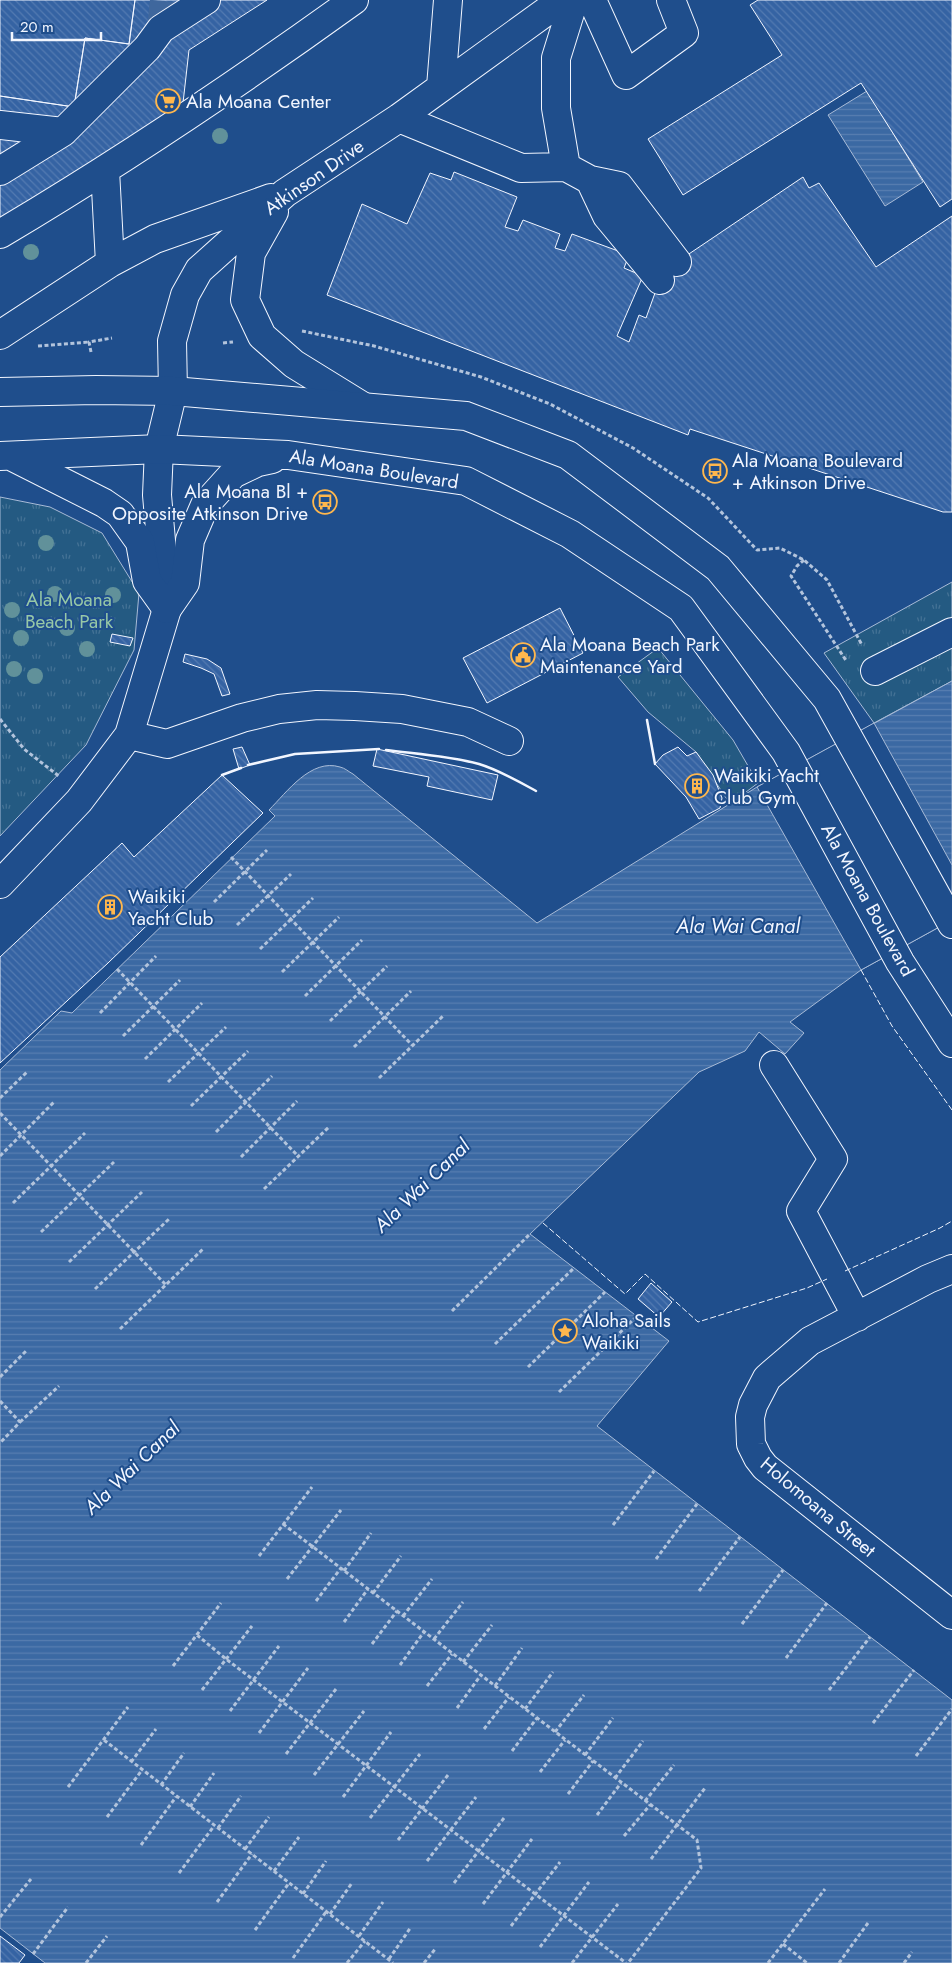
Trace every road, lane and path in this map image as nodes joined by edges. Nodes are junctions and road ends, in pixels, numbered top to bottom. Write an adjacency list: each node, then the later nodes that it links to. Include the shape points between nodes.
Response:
1 (206, 0): 11 (main road, via 161,29 147,48)
2 (354, 0): 13 (main road)
3 (448, 0): 8 (main road)
4 (562, 0): 8 (main road, Atkinson Drive)
5 (574, 0): 12 (main road, via 556,58 556,108)
6 (592, 0): 7 (main road, via 626,75 684,33)
7 (671, 0)
8 (441, 87): 9 (main road, Atkinson Drive)
9 (399, 118): 12 (main road, via 521,168); 15 (main road, Atkinson Drive)
10 (0, 125): 11 (main road)
11 (63, 132): 14 (main road)
12 (566, 167): 18 (main road, via 590,180 607,216)
13 (105, 170): 16 (main road); 17 (main road)
14 (0, 171)
15 (285, 193): 17 (main road, via 156,239); 24 (main road, Atkinson Drive, via 199,270 185,295 172,341); 26 (main road, via 251,253 245,300 262,336 294,364)
16 (0, 234)
17 (110, 264): 19 (main road)
18 (668, 271)
19 (0, 335)
20 (112, 338): 21 (path)
21 (89, 342): 22 (path); 23 (path)
22 (38, 346)
23 (91, 352)
24 (173, 391): 25 (main road); 26 (main road); 27 (main road, Atkinson Drive)
25 (0, 392)
26 (362, 406): 50 (main road, via 466,416 568,455 718,568 827,699)
27 (159, 449): 28 (main road, Ala Moana Boulevard); 29 (main road, Ala Moana Boulevard); 32 (main road, Atkinson Drive, via 157,495)
28 (288, 455): 32 (main road, via 258,462 232,474 204,506 190,540 186,582); 74 (main road, Ala Moana Boulevard, via 466,481 570,534 681,608 786,752 900,962)
29 (5, 456): 32 (main road, via 104,503 120,514 140,542 147,581)
30 (758, 550): 31 (path, via 780,548)
31 (804, 560): 34 (path, via 791,576); 35 (path, via 827,580)
32 (167, 610): 37 (main road)
33 (952, 632): 35 (main road)
34 (849, 664)
35 (875, 670)
36 (0, 719): 39 (path, via 24,749)
37 (129, 735): 38 (main road, via 166,744 242,718 279,709 317,705 402,709 468,722); 44 (main road, via 80,801)
38 (509, 741)
39 (54, 774)
40 (267, 850): 42 (path)
41 (231, 857): 42 (path)
42 (245, 872): 45 (path); 47 (path)
43 (291, 874): 45 (path)
44 (0, 884)
45 (268, 896): 49 (path); 51 (path)
46 (313, 898): 49 (path)
47 (214, 902)
48 (340, 917): 53 (path)
49 (290, 919): 53 (path); 54 (path)
50 (952, 924)
51 (237, 925)
52 (362, 940): 56 (path)
53 (313, 943): 56 (path); 59 (path)
54 (260, 949)
55 (156, 956): 61 (path)
56 (335, 966): 63 (path); 64 (path)
57 (387, 966): 63 (path)
58 (117, 969): 61 (path)
59 (282, 972)
60 (180, 980): 66 (path)
61 (130, 983): 66 (path); 67 (path)
62 (412, 991): 69 (path)
63 (360, 992): 69 (path); 70 (path)
64 (305, 996)
65 (202, 1003): 72 (path)
66 (153, 1006): 72 (path); 73 (path)
67 (100, 1013)
68 (443, 1016): 75 (path)
69 (384, 1017): 75 (path); 76 (path)
70 (330, 1021)
71 (226, 1027): 78 (path)
72 (175, 1029): 78 (path); 79 (path)
73 (123, 1036)
74 (952, 1043)
75 (412, 1045): 84 (path)
76 (354, 1047)
77 (248, 1051): 82 (path)
78 (198, 1053): 82 (path); 85 (path)
79 (146, 1059)
80 (774, 1065): 121 (main road, via 833,1159 801,1212)
81 (27, 1072): 86 (path)
82 (221, 1076): 89 (path); 90 (path)
83 (272, 1076): 89 (path)
84 (379, 1078)
85 (168, 1082)
86 (0, 1098)
87 (55, 1101): 96 (path)
88 (297, 1101): 92 (path)
89 (246, 1102): 92 (path); 94 (path)
90 (191, 1106)
91 (0, 1113): 96 (path)
92 (271, 1127): 98 (path); 99 (path)
93 (329, 1127): 98 (path)
94 (216, 1132)
95 (85, 1133): 101 (path)
96 (21, 1136): 97 (path); 101 (path)
97 (0, 1156)
98 (298, 1156): 102 (path)
99 (241, 1157)
100 (114, 1162): 104 (path)
101 (51, 1166): 104 (path); 105 (path)
102 (264, 1189)
103 (142, 1192): 107 (path)
104 (80, 1196): 107 (path); 108 (path)
105 (13, 1203)
106 (169, 1219): 111 (path)
107 (108, 1225): 111 (path); 113 (path)
108 (41, 1232)
109 (530, 1234): 119 (path)
110 (204, 1248): 116 (path)
111 (134, 1252): 116 (path); 117 (path)
112 (952, 1259): 115 (main road, Holomoana Street)
113 (70, 1262)
114 (574, 1268): 123 (path)
115 (940, 1274): 121 (main road, Holomoana Street)
116 (166, 1285): 122 (path)
117 (95, 1290)
118 (605, 1292): 125 (path)
119 (452, 1311)
120 (637, 1316): 128 (path)
121 (857, 1317): 157 (main road, Holomoana Street, via 810,1342 767,1378 753,1405 751,1444 765,1467)
122 (120, 1329)
123 (495, 1344)
124 (26, 1350): 126 (path)
125 (528, 1367)
126 (0, 1376)
127 (58, 1386): 130 (path)
128 (559, 1392)
129 (0, 1401): 130 (path)
130 (20, 1422): 131 (path)
131 (0, 1443)
132 (654, 1471): 137 (path)
133 (312, 1487): 136 (path)
134 (697, 1504): 143 (path)
135 (341, 1510): 140 (path)
136 (283, 1524): 140 (path); 141 (path)
137 (612, 1525)
138 (371, 1533): 146 (path)
139 (740, 1537): 150 (path)
140 (313, 1547): 144 (path); 147 (path)
141 (259, 1556)
142 (401, 1556): 151 (path)
143 (656, 1559)
144 (341, 1568): 146 (path); 152 (path)
145 (783, 1570): 160 (path)
146 (344, 1571): 149 (path)
147 (287, 1579)
148 (432, 1579): 158 (path)
149 (368, 1589): 151 (path); 159 (path)
150 (700, 1591)
151 (373, 1593): 156 (path)
152 (316, 1601)
153 (463, 1602): 166 (path)
154 (826, 1603): 171 (path)
155 (221, 1604): 164 (path)
156 (397, 1611): 158 (path); 167 (path)
157 (952, 1615)
158 (403, 1616): 163 (path)
159 (344, 1622)
160 (742, 1624)
161 (492, 1625): 173 (path)
162 (252, 1626): 172 (path)
163 (424, 1632): 166 (path); 174 (path)
164 (198, 1634): 172 (path); 175 (path)
165 (870, 1637): 185 (path)
166 (434, 1639): 170 (path)
167 (372, 1644)
168 (279, 1646): 180 (path)
169 (522, 1648): 182 (path)
170 (452, 1654): 173 (path); 181 (path)
171 (786, 1658)
172 (226, 1659): 180 (path); 184 (path)
173 (463, 1662): 179 (path)
174 (400, 1665)
175 (173, 1666)
176 (308, 1668): 188 (path)
177 (914, 1670): 198 (path)
178 (553, 1672): 191 (path)
179 (481, 1675): 182 (path); 190 (path)
180 (255, 1680): 188 (path); 193 (path)
181 (427, 1686)
182 (495, 1686): 187 (path)
183 (336, 1689): 197 (path)
184 (202, 1690)
185 (829, 1690)
186 (584, 1695): 202 (path)
187 (509, 1697): 191 (path); 200 (path)
188 (283, 1702): 197 (path); 203 (path)
189 (128, 1708): 204 (path)
190 (457, 1708)
191 (525, 1709): 195 (path)
192 (952, 1709): 213 (path)
193 (230, 1711)
194 (364, 1711): 207 (path)
195 (537, 1718): 202 (path); 208 (path)
196 (613, 1718): 212 (path)
197 (310, 1722): 207 (path); 210 (path)
198 (873, 1723)
199 (156, 1729): 214 (path)
200 (484, 1729)
201 (391, 1732): 216 (path)
202 (555, 1732): 205 (path)
203 (258, 1733)
204 (104, 1740): 214 (path); 226 (path)
205 (565, 1740): 212 (path); 219 (path)
206 (643, 1741): 223 (path)
207 (339, 1744): 216 (path); 222 (path)
208 (512, 1750)
209 (184, 1753): 225 (path)
210 (286, 1754)
211 (420, 1754): 227 (path)
212 (584, 1755): 215 (path)
213 (916, 1756)
214 (131, 1762): 218 (path)
215 (593, 1762): 223 (path); 229 (path)
216 (367, 1765): 227 (path); 233 (path)
217 (674, 1765): 234 (path)
218 (142, 1770): 225 (path); 239 (path)
219 (540, 1772)
220 (214, 1773): 236 (path)
221 (448, 1775): 237 (path)
222 (314, 1776)
223 (615, 1778): 224 (path)
224 (621, 1783): 234 (path); 238 (path)
225 (161, 1786): 230 (path)
226 (68, 1787)
227 (394, 1787): 237 (path); 241 (path)
228 (705, 1788): 243 (path)
229 (568, 1794)
230 (176, 1796): 236 (path); 250 (path)
231 (241, 1796): 244 (path)
232 (476, 1796): 245 (path)
233 (342, 1797)
234 (645, 1801): 235 (path)
235 (650, 1804): 243 (path); 246 (path)
236 (190, 1807): 244 (path)
237 (423, 1808): 245 (path); 249 (path)
238 (597, 1815)
239 (107, 1817)
240 (269, 1817): 251 (path)
241 (370, 1818)
242 (504, 1818): 252 (path)
243 (677, 1826): 254 (path); 297 (path, via 697,1840 700,1868)
244 (216, 1827): 251 (path); 260 (path)
245 (451, 1830): 252 (path); 256 (path)
246 (624, 1836)
247 (299, 1838): 258 (path)
248 (532, 1839): 259 (path)
249 (398, 1840)
250 (141, 1845)
251 (245, 1849): 253 (path)
252 (479, 1851): 259 (path); 265 (path)
253 (252, 1854): 258 (path); 269 (path)
254 (651, 1859)
255 (326, 1861): 267 (path)
256 (427, 1861)
257 (560, 1862): 268 (path)
258 (274, 1871): 263 (path)
259 (507, 1872): 268 (path); 271 (path)
260 (179, 1873)
261 (31, 1879): 276 (path)
262 (589, 1882): 275 (path)
263 (289, 1883): 267 (path); 280 (path)
264 (352, 1883): 274 (path)
265 (454, 1883)
266 (824, 1889): 285 (path)
267 (303, 1894): 274 (path)
268 (536, 1894): 275 (path); 278 (path)
269 (217, 1902)
270 (383, 1902): 282 (path)
271 (483, 1904)
272 (618, 1904): 283 (path)
273 (68, 1907): 289 (path)
274 (328, 1913): 282 (path); 290 (path)
275 (564, 1915): 283 (path); 287 (path)
276 (0, 1917)
277 (868, 1924): 300 (path)
278 (511, 1926)
279 (411, 1927): 291 (path)
280 (255, 1930)
281 (107, 1936): 292 (path)
282 (358, 1936): 284 (path)
283 (593, 1937): 296 (path); 297 (path)
284 (365, 1941): 291 (path); 293 (path)
285 (783, 1944): 298 (path); 299 (path)
286 (436, 1948): 295 (path)
287 (540, 1948)
288 (912, 1952): 301 (path)
289 (33, 1954)
290 (292, 1958)
291 (389, 1959): 294 (path)
292 (86, 1963)
293 (348, 1963)
294 (393, 1963)
295 (424, 1963)
296 (572, 1963)
297 (627, 1963)
298 (768, 1963)
299 (807, 1963)
300 (839, 1963)
301 (904, 1963)

